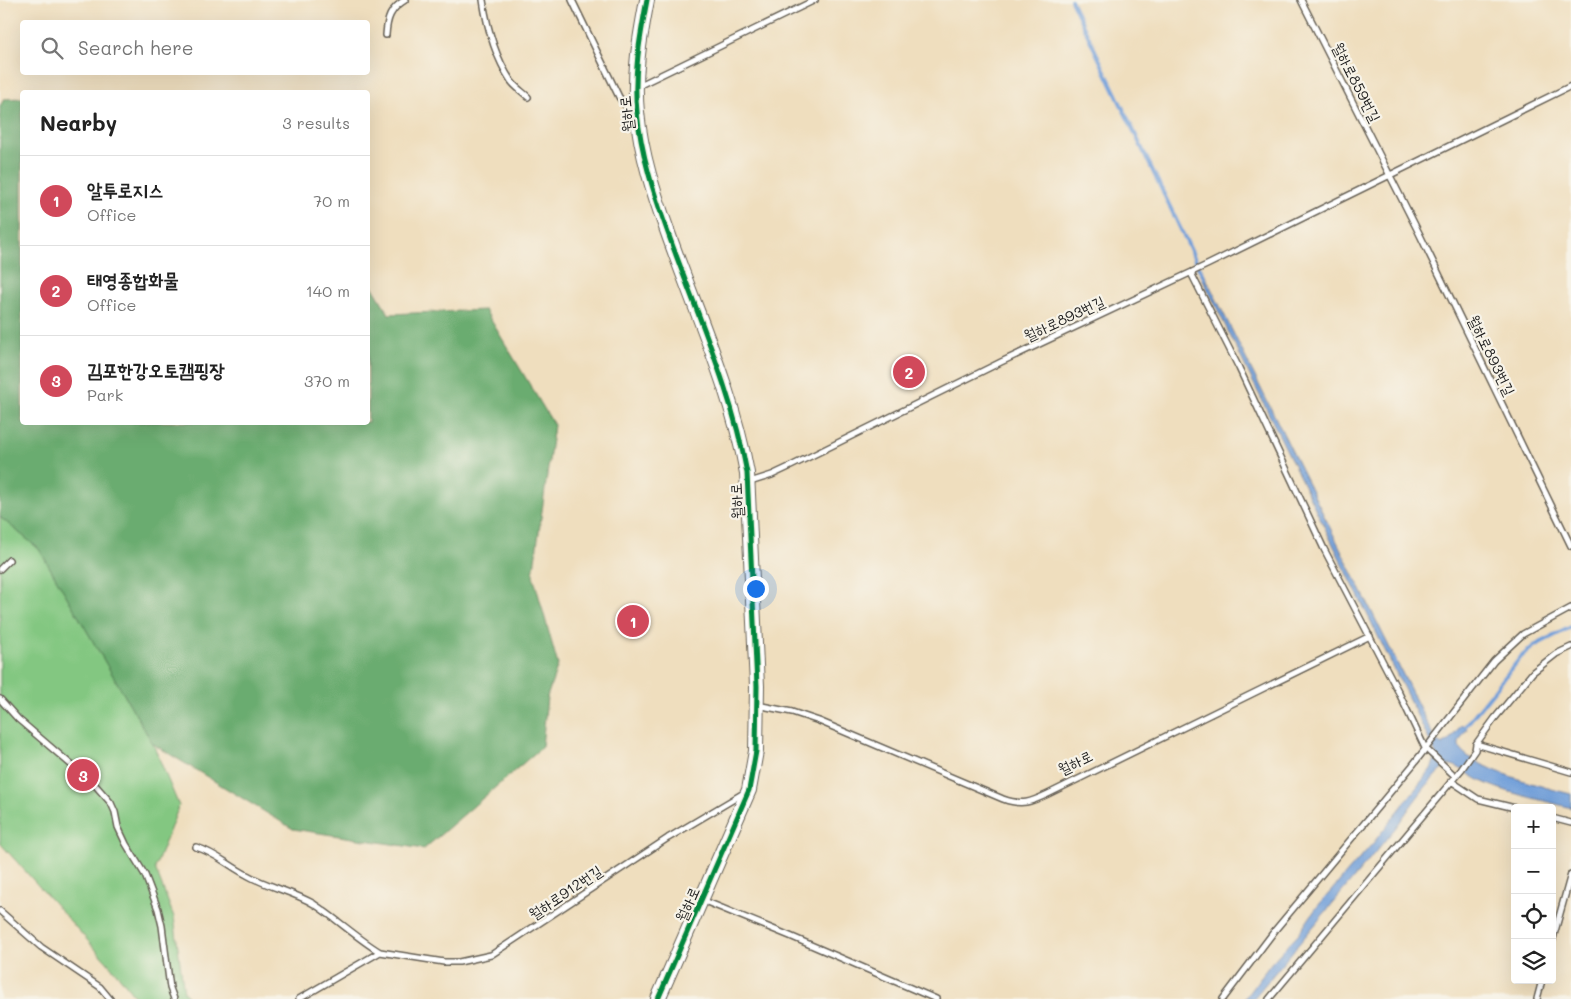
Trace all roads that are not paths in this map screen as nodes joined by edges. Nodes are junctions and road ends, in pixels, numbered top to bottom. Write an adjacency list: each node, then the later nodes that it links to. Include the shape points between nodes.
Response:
1 (406, 0): 7 (lane, via 390,13)
2 (483, 0): 10 (lane, via 491,37 503,66 512,83)
3 (572, 0): 11 (lane, via 616,92)
4 (647, 0): 9 (street, 월하로)
5 (815, 0): 9 (lane, 월하로)
6 (1301, 0): 12 (lane, 월하로859번길)
7 (386, 35)
8 (1571, 86): 12 (lane, 월하로893번길)
9 (636, 88): 11 (street, 월하로)
10 (528, 97)
11 (637, 112): 14 (street, 월하로, via 657,201 735,420)
12 (1390, 175): 13 (lane, 월하로893번길); 15 (lane, 월하로893번길)
13 (1193, 272): 14 (lane, 월하로893번길, via 789,467); 19 (lane, via 1333,567)
14 (747, 482): 22 (street, 월하로)
15 (1571, 546)
16 (9, 560): 17 (lane)
17 (0, 569)
18 (1571, 608): 24 (lane, via 1523,634 1509,646)
19 (1370, 636): 22 (lane, 월하로, via 1025,803 1014,803 988,793 819,721); 24 (lane)
20 (1571, 647): 23 (lane, via 1533,672)
21 (0, 699): 40 (lane, via 111,803 118,827 145,874 158,909)
22 (757, 705): 28 (street, 월하로, via 756,751)
23 (1476, 747): 25 (lane); 26 (lane)
24 (1427, 748): 26 (lane); 44 (lane, via 1276,929)
25 (1571, 772)
26 (1455, 776): 27 (lane)
27 (1451, 781): 29 (lane, via 1478,799); 45 (lane)
28 (749, 790): 34 (street, 월하로); 37 (lane, 월하로912번길, via 668,838 491,955 444,962)
29 (1511, 807)
30 (1556, 819): 31 (lane)
31 (1571, 823)
32 (196, 847): 37 (lane, 월하로912번길, via 220,857 264,884 314,904)
33 (1571, 874): 36 (lane)
34 (702, 900): 42 (street, 월하로); 43 (lane, 월하로)
35 (0, 911): 39 (lane, via 41,947 100,987)
36 (1553, 939)
37 (380, 952): 41 (lane)
38 (1541, 984): 46 (lane)
39 (110, 999)
40 (174, 999)
41 (299, 999)
42 (658, 999)
43 (936, 999)
44 (1223, 999)
45 (1269, 999)
46 (1537, 999)

